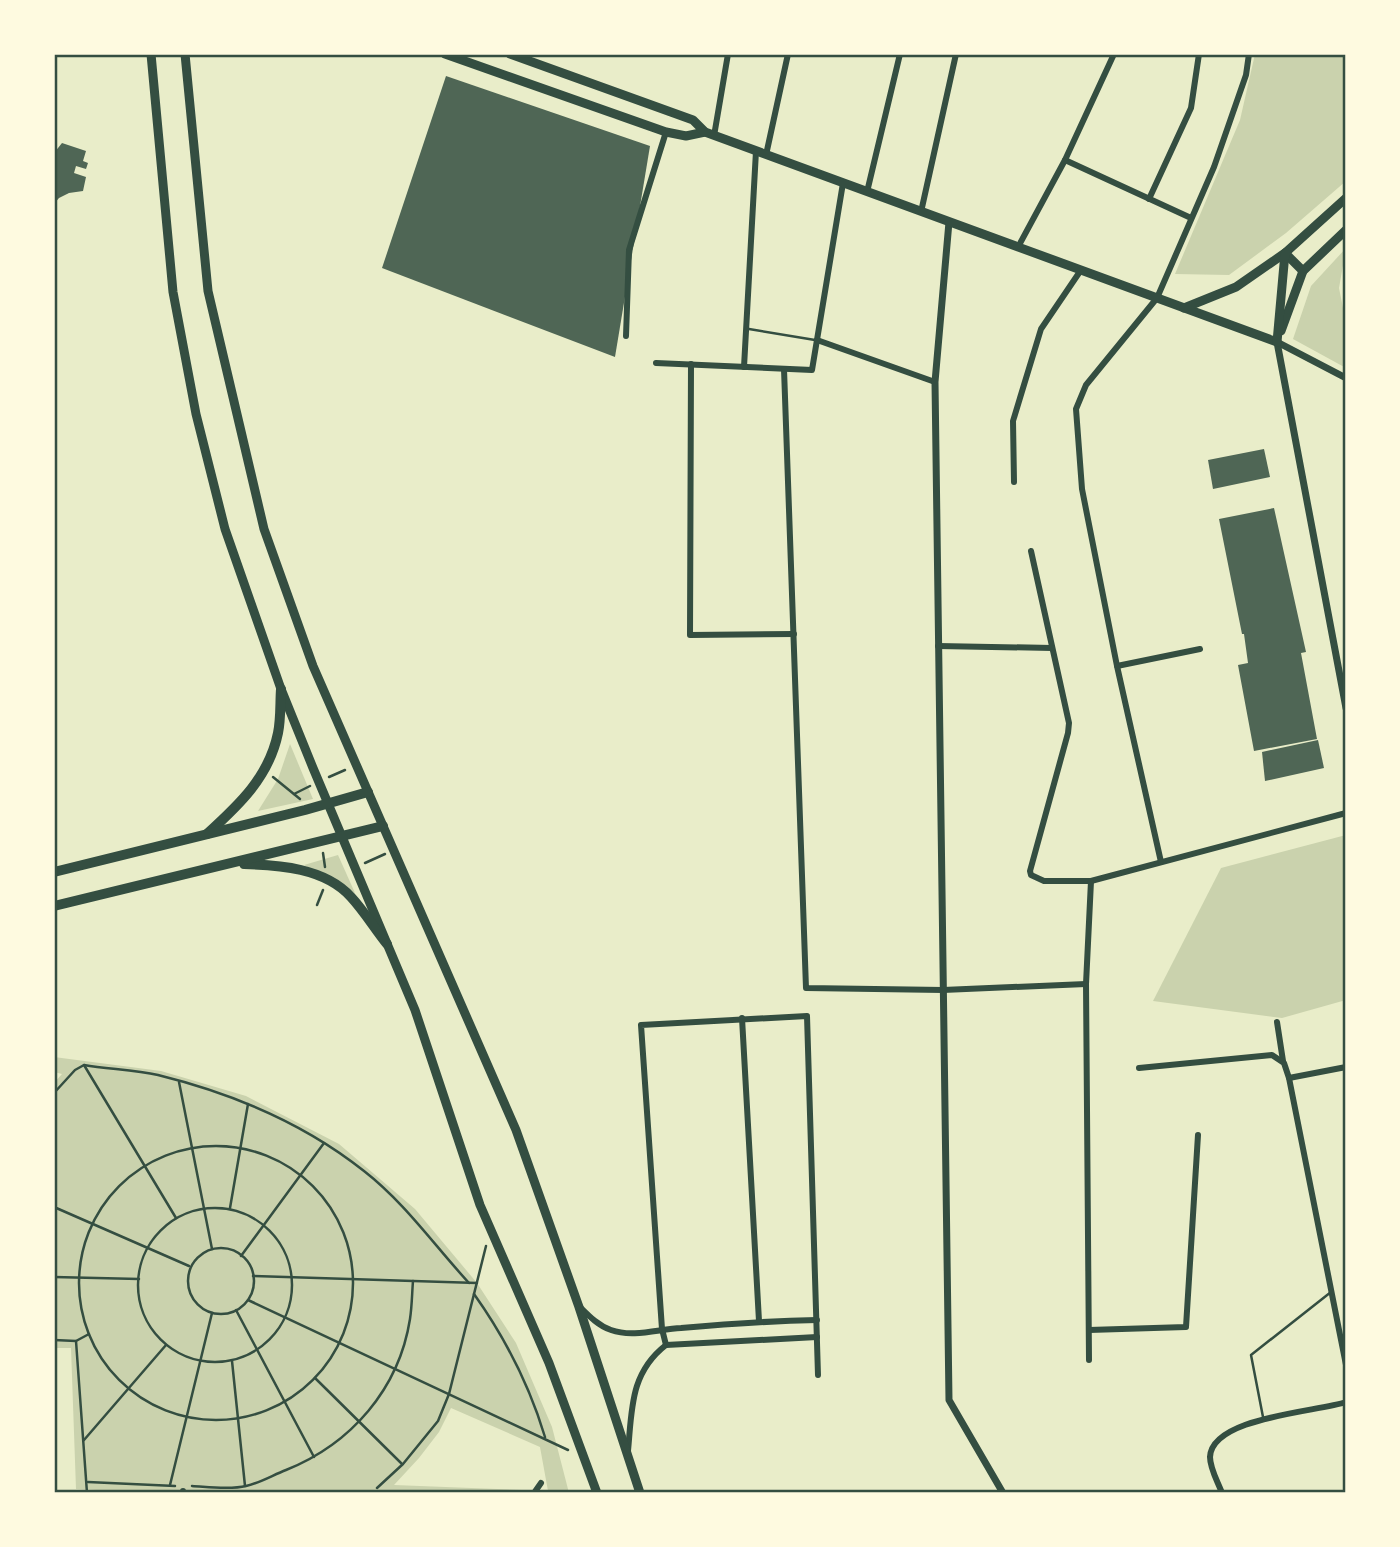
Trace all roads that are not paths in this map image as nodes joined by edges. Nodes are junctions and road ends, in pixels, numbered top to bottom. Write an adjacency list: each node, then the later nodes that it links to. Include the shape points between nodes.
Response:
1 (151, 54): 48 (main road, via 173,292 196,414 225,529)
2 (445, 54): 12 (main road)
3 (510, 54): 13 (main road, via 693,120)
4 (729, 54): 13 (street)
5 (788, 54): 15 (street)
6 (900, 54): 18 (street)
7 (956, 54): 21 (street)
8 (1114, 54): 16 (street)
9 (1199, 54): 20 (street, via 1191,108)
10 (1248, 54): 22 (street, via 1246,75)
11 (186, 56): 50 (main road, via 208,291 264,529 313,666)
12 (666, 132): 13 (main road); 32 (street, via 629,250)
13 (710, 134): 14 (main road)
14 (756, 151): 15 (main road); 31 (street)
15 (766, 155): 17 (main road)
16 (1065, 160): 20 (street); 25 (street)
17 (843, 183): 18 (main road); 33 (street)
18 (867, 192): 21 (main road)
19 (1346, 198): 26 (main road)
20 (1149, 199): 22 (street)
21 (921, 212): 23 (main road)
22 (1191, 218): 29 (street)
23 (949, 222): 25 (main road); 40 (street)
24 (1346, 230): 28 (main road)
25 (1018, 247): 27 (main road)
26 (1285, 253): 28 (main road); 30 (main road, via 1236,287); 34 (main road)
27 (1081, 271): 29 (main road); 41 (street, via 1041,329 1013,421)
28 (1303, 271): 34 (main road)
29 (1157, 298): 30 (main road); 47 (street, via 1086,385 1076,409 1082,489)
30 (1184, 309): 34 (main road)
31 (746, 329): 33 (lane); 37 (street)
32 (626, 336)
33 (817, 340): 38 (street, via 812,370); 40 (street)
34 (1277, 342): 39 (street); 49 (street)
35 (656, 363): 36 (street)
36 (691, 364): 37 (street); 43 (street, via 690,635)
37 (744, 367): 38 (street)
38 (784, 369): 43 (street)
39 (1346, 378)
40 (935, 382): 44 (street)
41 (1014, 482)
42 (1031, 551): 45 (street)
43 (793, 635): 63 (street, via 806,988)
44 (939, 646): 45 (street); 63 (street)
45 (1052, 648): 59 (street, via 1069,723 1030,871 1044,881)
46 (1200, 649): 47 (street)
47 (1117, 666): 56 (street)
48 (281, 689): 51 (main road); 54 (main road, via 278,731 264,773 235,809)
49 (1346, 708)
50 (368, 792): 51 (main road); 53 (main road)
51 (327, 804): 54 (main road); 55 (main road)
52 (1346, 813): 56 (street)
53 (383, 826): 55 (main road); 72 (main road, via 516,1130)
54 (205, 835): 58 (main road)
55 (341, 836): 57 (main road); 61 (main road)
56 (1161, 862): 59 (street)
57 (233, 863): 60 (main road); 61 (main road, via 276,865 327,880 350,896)
58 (54, 872)
59 (1091, 881): 62 (street)
60 (54, 906)
61 (387, 944): 87 (main road, via 415,1010 490,1230 549,1363)
62 (1086, 984): 63 (street); 76 (street)
63 (943, 989): 89 (street, via 949,1400)
64 (742, 1018): 73 (street, via 807,1016); 74 (street); 75 (street, via 642,1025)
65 (1277, 1022): 66 (street)
66 (1284, 1063): 68 (street, via 1272,1055); 69 (street)
67 (1346, 1067): 69 (street)
68 (1139, 1068)
69 (1289, 1077): 71 (street)
70 (1198, 1135): 76 (street, via 1186,1326)
71 (1332, 1292): 80 (street); 83 (lane, via 1251,1354)
72 (579, 1307): 75 (street, via 613,1331 634,1334); 84 (main road)
73 (817, 1320): 74 (street); 77 (street)
74 (758, 1321): 75 (street)
75 (662, 1329): 78 (street)
76 (1089, 1329): 79 (street)
77 (817, 1337): 78 (street); 81 (street)
78 (666, 1345): 84 (street, via 640,1375)
79 (1089, 1360)
80 (1346, 1365)
81 (818, 1375)
82 (1346, 1402): 83 (street)
83 (1264, 1420): 90 (street, via 1233,1429 1217,1440 1211,1452)
84 (628, 1456): 88 (main road)
85 (541, 1483): 86 (street)
86 (534, 1493)
87 (597, 1493)
88 (640, 1493)
89 (1003, 1493)
90 (1222, 1493)

